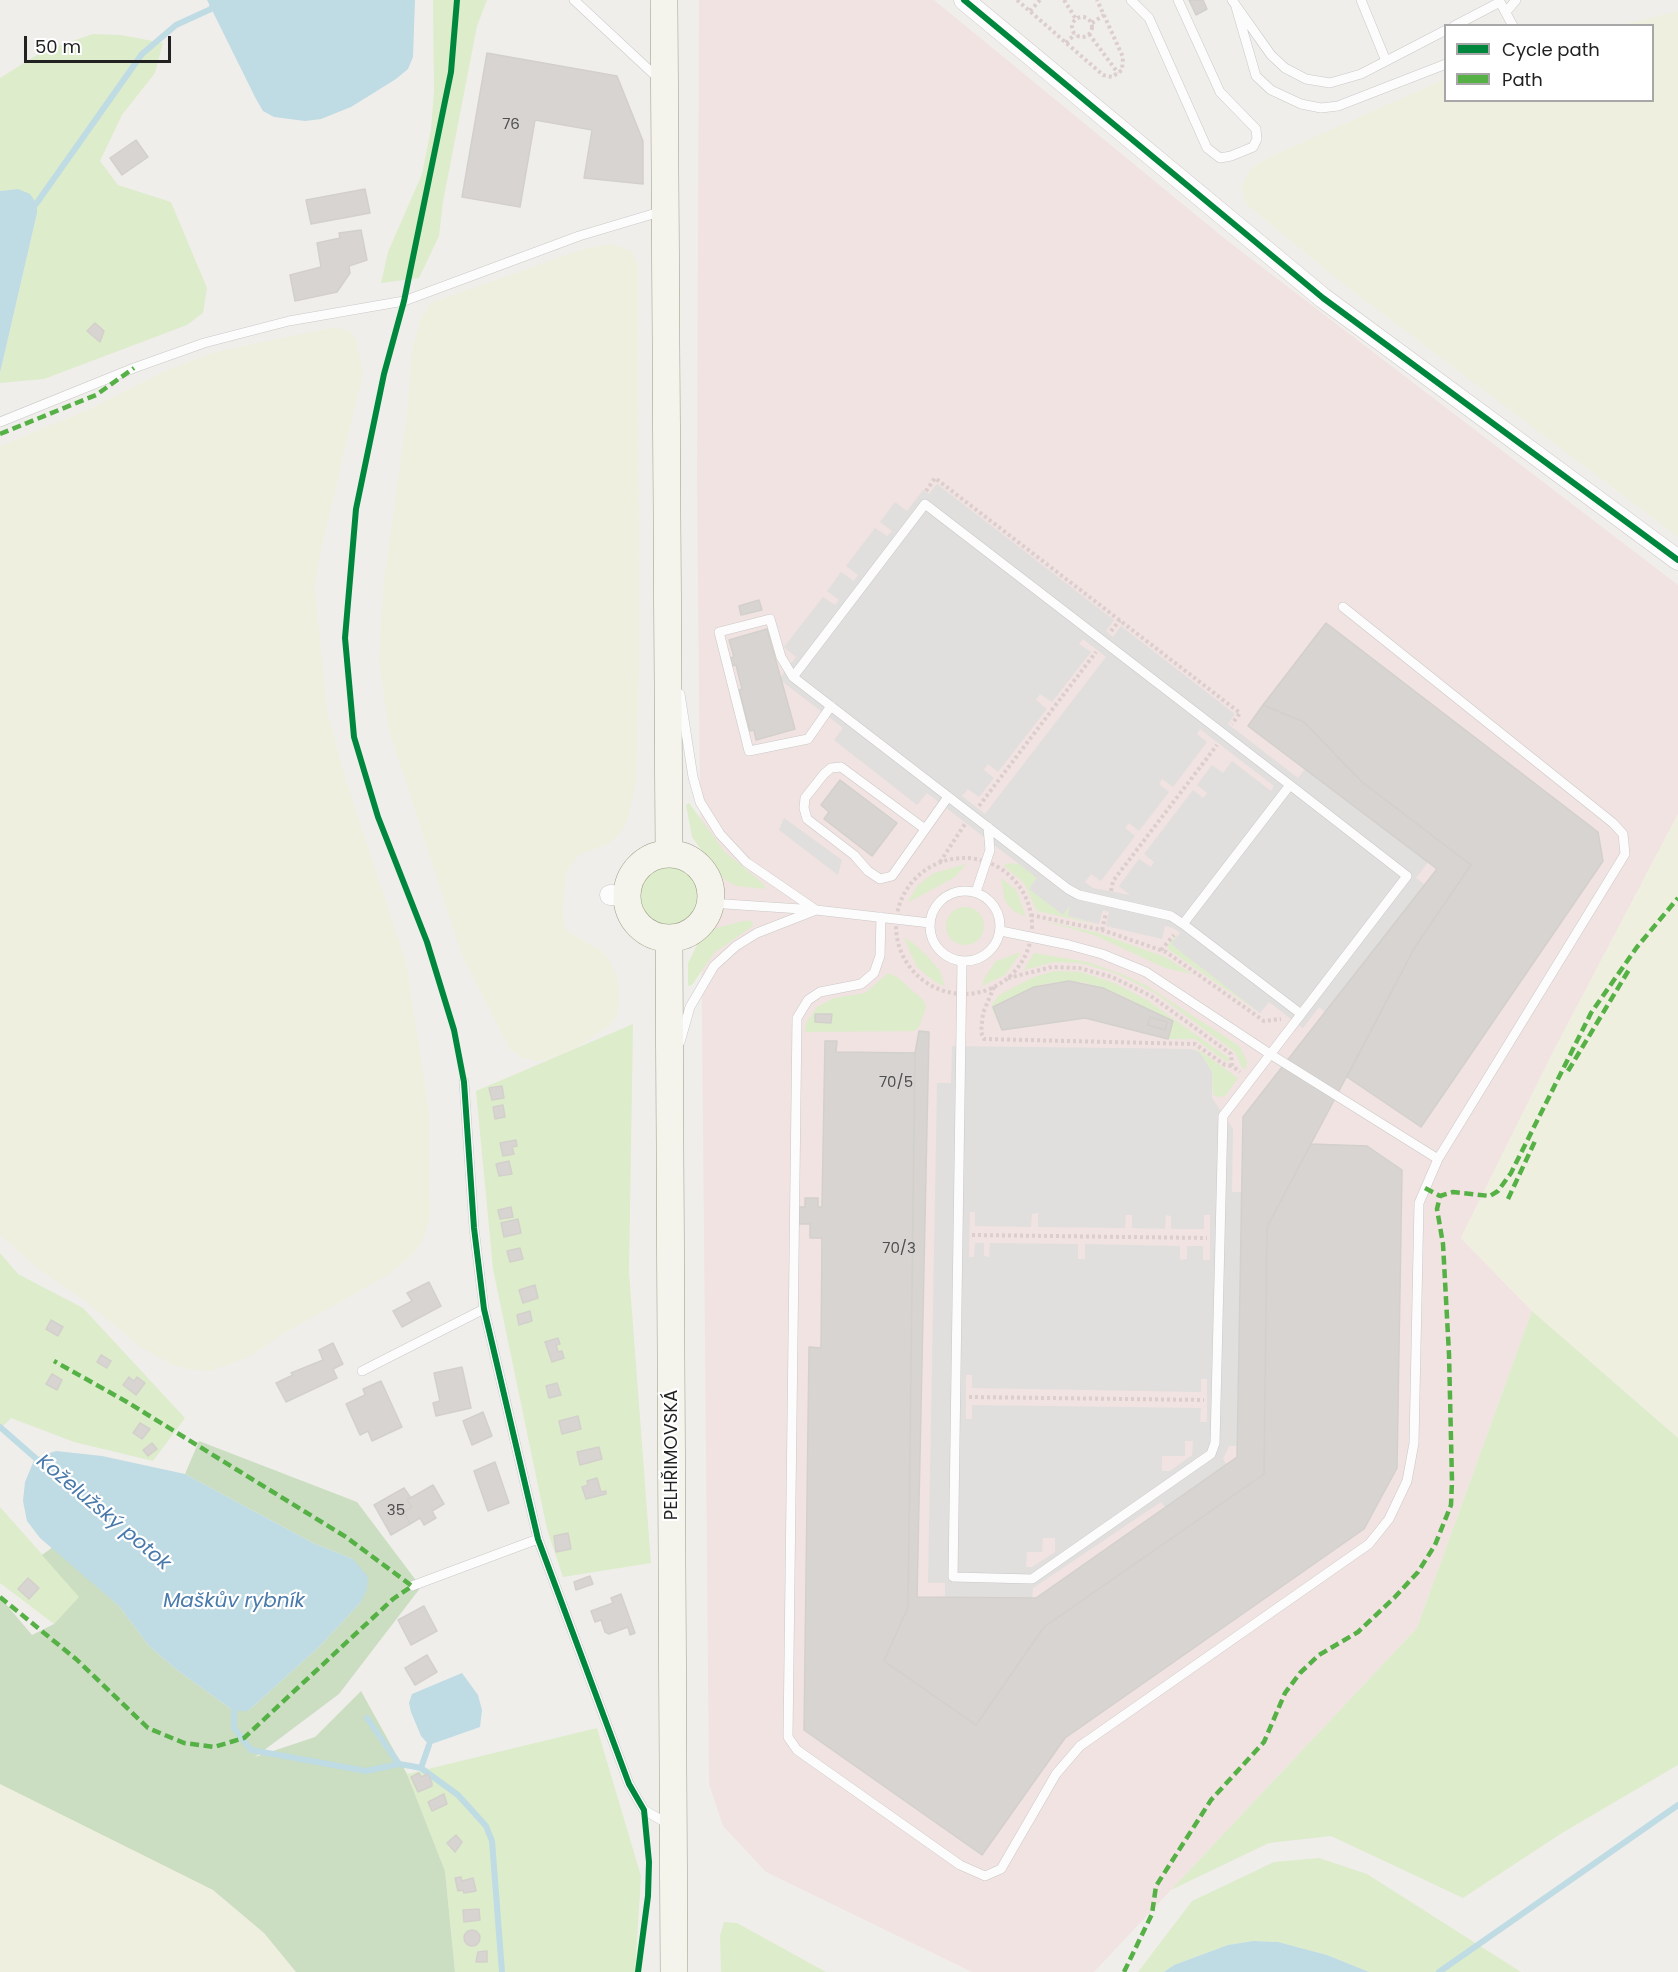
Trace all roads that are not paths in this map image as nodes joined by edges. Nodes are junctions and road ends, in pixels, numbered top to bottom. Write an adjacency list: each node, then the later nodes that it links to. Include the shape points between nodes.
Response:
1 (574, 0): 16 (lane)
2 (664, 0): 16 (main road)
3 (964, 0): 19 (street, via 1323,298)
4 (1131, 0): 5 (lane, via 1149,18 1207,148 1220,158 1232,156 1253,147 1256,129 1220,92)
5 (1178, 0)
6 (1361, 0): 14 (lane)
7 (1516, 0): 10 (lane)
8 (1500, 1): 10 (lane); 11 (lane)
9 (1234, 4): 14 (lane, via 1271,56 1306,79 1330,83); 15 (lane, via 1256,76 1271,90 1301,105 1338,106)
10 (1506, 12): 12 (lane)
11 (1458, 24)
12 (1512, 24)
13 (1444, 31): 14 (lane)
14 (1386, 61)
15 (1444, 65)
16 (664, 83): 17 (main road)
17 (665, 210): 18 (lane, via 579,236 404,302 289,321 204,343); 21 (main road)
18 (0, 422)
19 (1678, 561)
20 (1343, 607): 42 (lane, via 1613,823 1625,842 1625,854 1618,866)
21 (667, 610): 28 (main road); 31 (lane, via 700,802 720,834 747,862)
22 (793, 676): 23 (lane); 23 (lane, via 781,657 770,619 719,632 749,750 808,739); 24 (lane, via 925,504)
23 (831, 706): 25 (lane)
24 (1290, 785): 34 (lane); 38 (lane, via 1407,876)
25 (948, 797): 26 (lane); 27 (lane)
26 (988, 827): 29 (lane, via 990,850); 34 (lane, via 1068,889 1171,916)
27 (925, 829): 27 (lane, via 841,766 824,774 806,798 807,819 880,879 892,876)
28 (669, 854): 30 (main road, via 701,868 711,891); 36 (main road, via 640,867 619,895 640,926)
29 (976, 892): 33 (lane, via 946,896 932,913); 35 (lane, via 996,907)
30 (711, 903): 31 (lane); 36 (main road, via 701,924 692,932)
31 (816, 910): 32 (lane); 40 (lane, via 757,933 714,966 690,1007)
32 (881, 917): 33 (lane); 42 (lane, via 880,956 874,973 861,984 820,992 808,1000 797,1018 788,1737 797,1750 973,1872 985,1876 1001,1869 1056,1774 1080,1746 1369,1544 1389,1519 1411,1468 1419,1203)
33 (930, 923): 37 (lane, via 931,934 942,953)
34 (1183, 924): 38 (lane)
35 (1001, 931): 37 (lane, via 987,954); 39 (lane, via 1102,954 1146,972)
36 (669, 938): 40 (main road, PELHŘIMOVSKÁ)
37 (962, 962): 39 (lane, via 953,1577 1032,1579 1210,1454 1217,1432 1223,1116)
38 (1300, 1014): 39 (lane)
39 (1270, 1054): 42 (lane)
40 (670, 1080): 47 (main road, PELHŘIMOVSKÁ)
41 (464, 1082): 43 (lane)
42 (1438, 1159)
43 (484, 1309): 44 (lane); 45 (lane)
44 (362, 1371)
45 (538, 1539): 46 (lane); 47 (lane, via 629,1784 644,1810)
46 (412, 1586)
47 (675, 1827): 48 (main road, PELHŘIMOVSKÁ)
48 (674, 1972)

